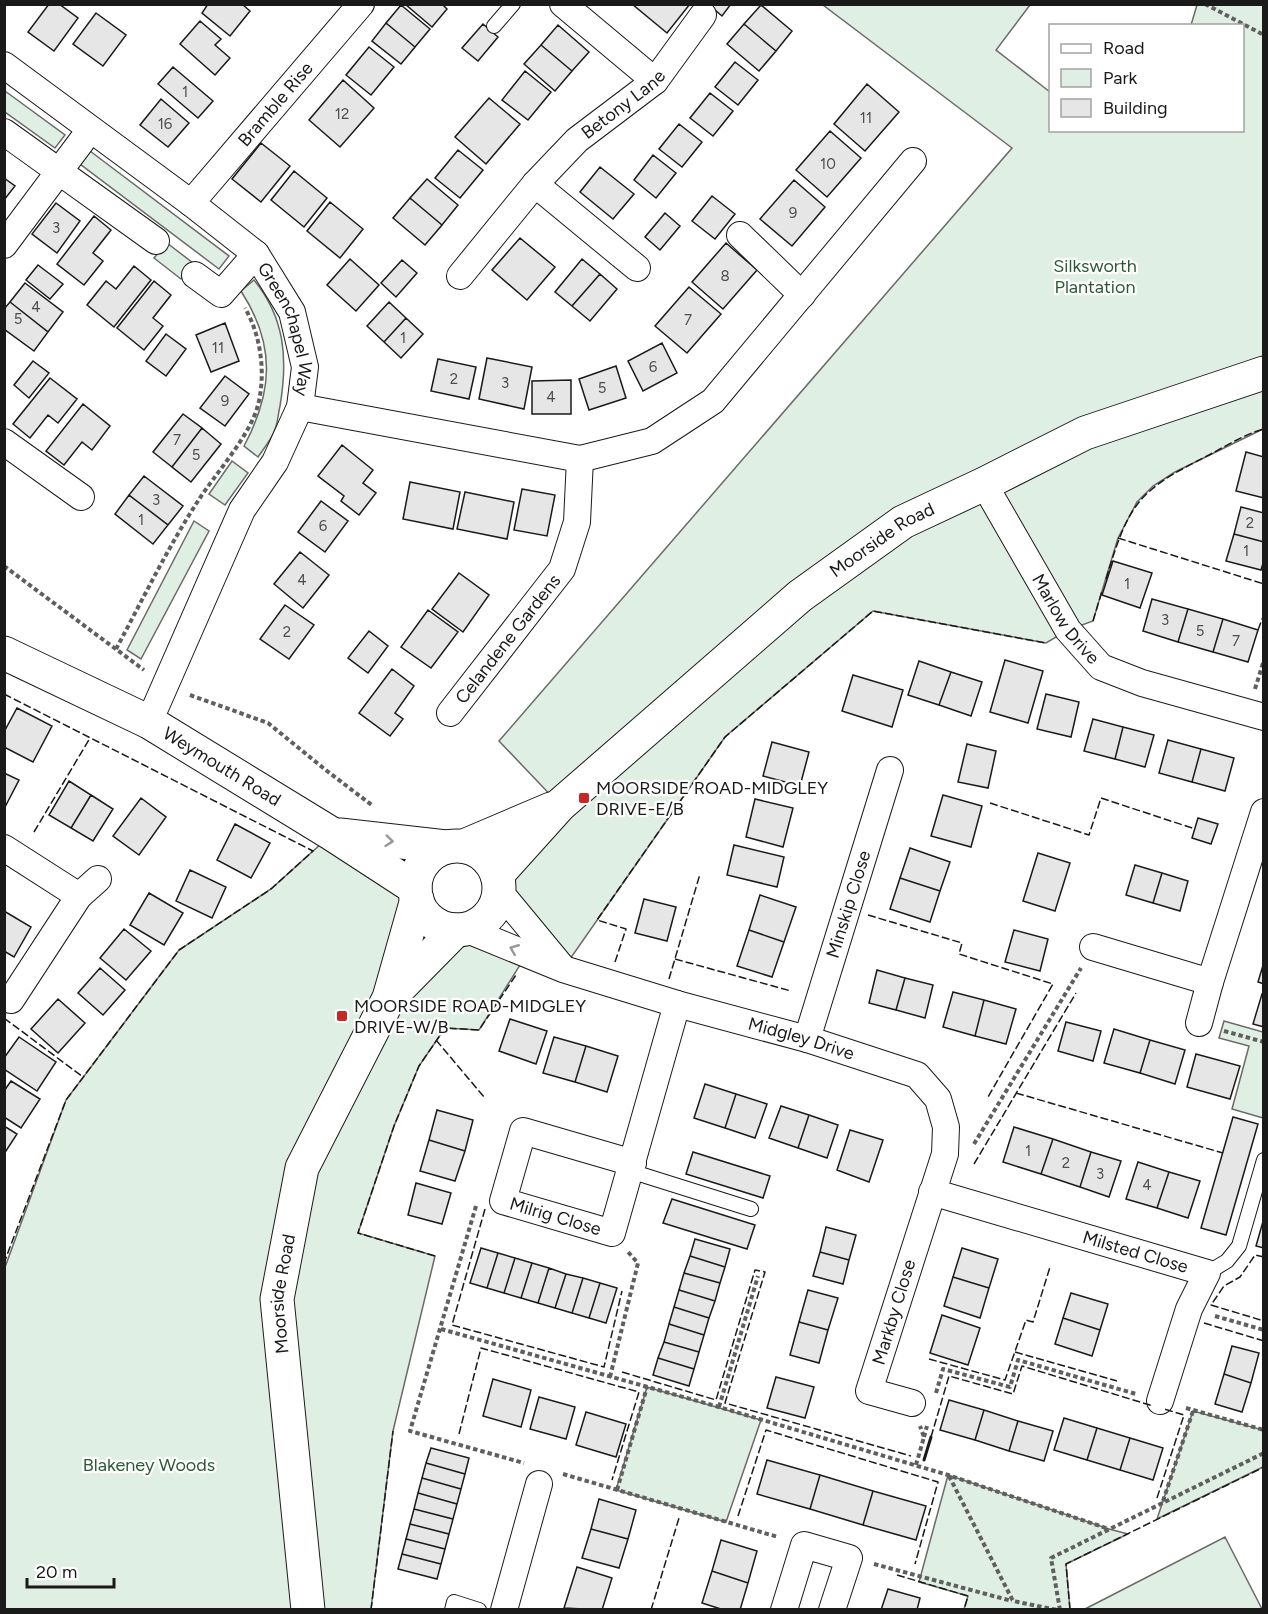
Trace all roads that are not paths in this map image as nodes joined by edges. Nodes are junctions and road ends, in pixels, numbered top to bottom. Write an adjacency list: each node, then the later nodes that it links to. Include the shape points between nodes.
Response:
1 (360, 4): 13 (street, Bramble Rise)
2 (513, 4): 5 (lane)
3 (563, 4): 7 (street)
4 (703, 15): 7 (street, Betony Lane)
5 (494, 26)
6 (4, 65): 8 (street, Greenchapel Way)
7 (656, 81): 12 (street, Betony Lane, via 577,140)
8 (90, 130): 11 (street); 13 (street, Greenchapel Way)
9 (4, 132): 11 (street)
10 (913, 161): 21 (street)
11 (59, 171): 15 (street); 16 (street)
12 (536, 184): 18 (street); 20 (street, Betony Lane)
13 (191, 203): 17 (street, Greenchapel Way)
14 (740, 235): 21 (street)
15 (156, 241)
16 (4, 245)
17 (256, 254): 19 (street, via 221,294); 23 (street, Greenchapel Way, via 292,312 304,367)
18 (637, 268)
19 (195, 274)
20 (460, 276)
21 (801, 295): 25 (street, via 713,401 652,441)
22 (1263, 373): 26 (street, Moorside Road, via 1085,433)
23 (300, 407): 25 (street); 31 (street, Greenchapel Way, via 275,462 242,510)
24 (4, 442): 27 (street)
25 (580, 459): 29 (street, Celandene Gardens, via 577,522 562,569)
26 (984, 484): 30 (street, Marlow Drive, via 1068,630 1101,667 1142,683); 33 (street, Moorside Road, via 903,522 800,596)
27 (81, 497)
28 (4, 653): 31 (street, Weymouth Road)
29 (450, 713)
30 (1263, 717)
31 (149, 722): 35 (street, Weymouth Road)
32 (890, 770): 50 (street, Minskip Close)
33 (560, 805): 36 (street, Moorside Road); 39 (street, Moorside Road)
34 (1263, 812): 45 (street)
35 (332, 834): 36 (street, Weymouth Road, one-way to 36); 40 (street)
36 (455, 847): 39 (street, via 484,855 493,866); 40 (street, Moorside Road, via 428,857 420,869)
37 (4, 848): 41 (street)
38 (98, 879): 41 (street)
39 (498, 883): 42 (street, Moorside Road, via 496,905 488,917); 44 (street)
40 (416, 894): 42 (street, via 421,909 431,920 442,927); 46 (street, Moorside Road)
41 (79, 896): 47 (street)
42 (460, 929): 44 (street, Midgley Drive, one-way to 42); 46 (street, Moorside Road)
43 (1094, 947): 45 (street)
44 (563, 969): 48 (street, Midgley Drive)
45 (1210, 982): 49 (street)
46 (389, 998): 59 (street, Moorside Road, via 302,1168 276,1299)
47 (11, 1000)
48 (677, 1004): 50 (street, Midgley Drive); 52 (street, Milrig Close)
49 (1198, 1023)
50 (807, 1039): 53 (street, Midgley Drive, via 917,1075 938,1099 946,1127 945,1154)
51 (1263, 1160): 55 (lane, via 1239,1246 1227,1261)
52 (631, 1167): 52 (street, Milrig Close, via 523,1131 503,1201 612,1233); 54 (lane)
53 (932, 1192): 55 (street, Milsted Close); 57 (street, Markby Close, via 869,1391)
54 (751, 1209)
55 (1207, 1273): 56 (street, Milsted Close, via 1189,1309)
56 (1160, 1401)
57 (923, 1403)
58 (542, 1474): 62 (street)
59 (308, 1610)
60 (452, 1610): 61 (lane, via 454,1602)
61 (479, 1610)
62 (504, 1610)
63 (784, 1610): 64 (street, via 804,1545 849,1558)
64 (832, 1610)

